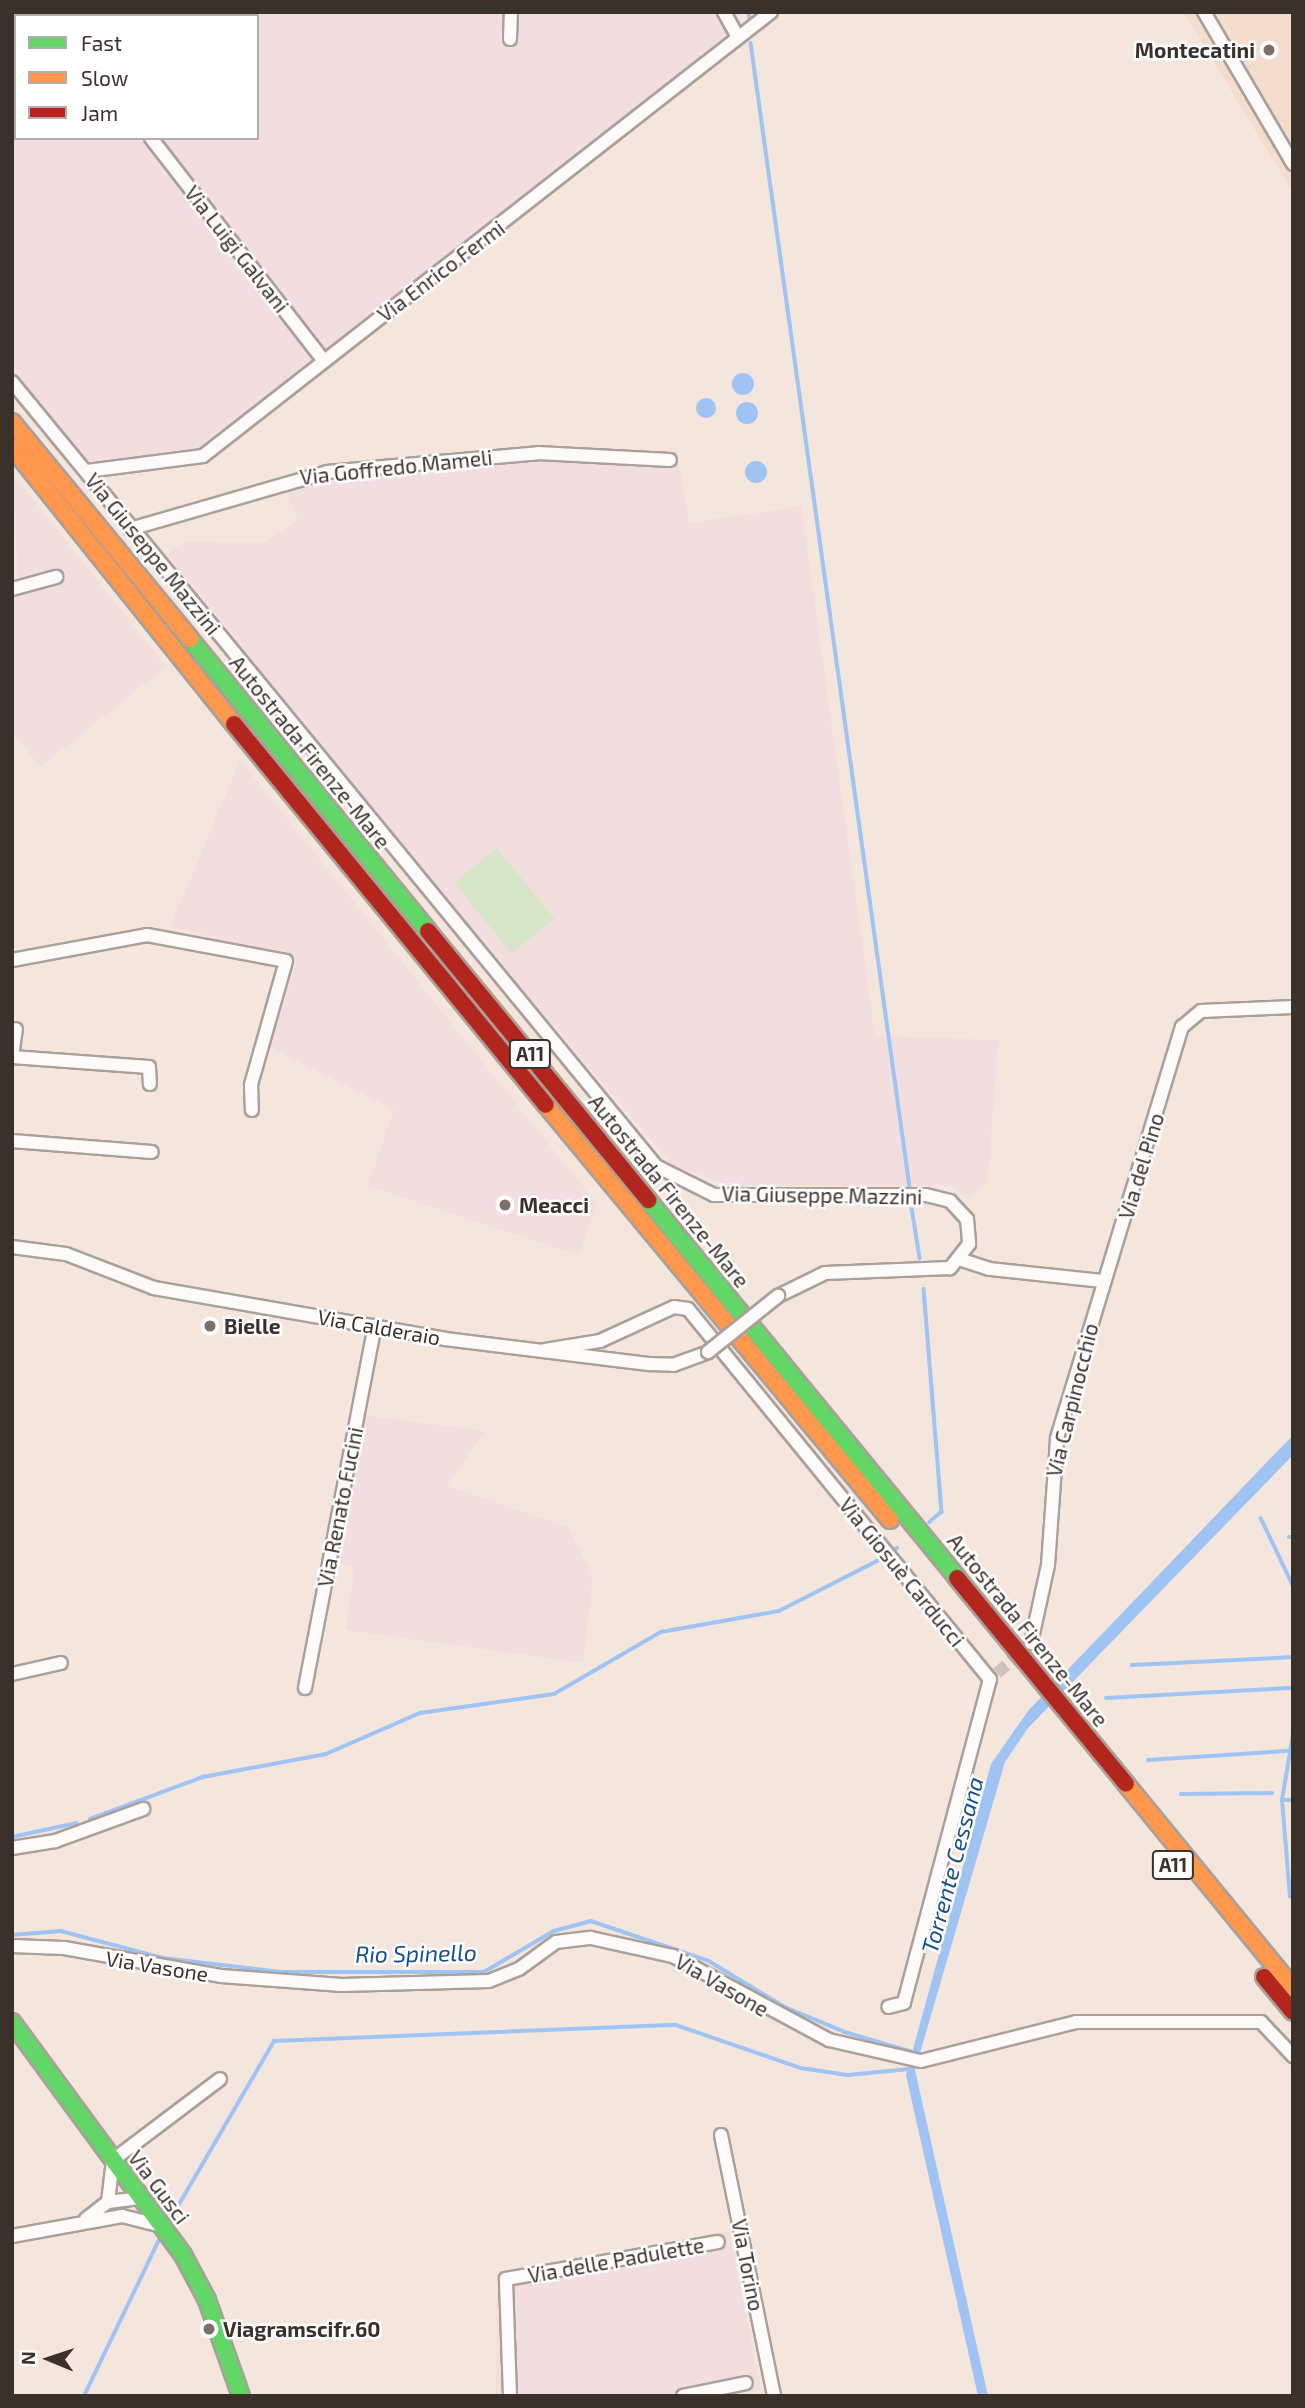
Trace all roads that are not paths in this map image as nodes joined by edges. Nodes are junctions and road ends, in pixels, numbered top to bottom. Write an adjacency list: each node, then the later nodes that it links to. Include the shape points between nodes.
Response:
1 (511, 12): 6 (street)
2 (724, 12): 5 (street)
3 (771, 12): 5 (street, Via Enrico Fermi)
4 (1204, 12): 8 (street)
5 (738, 37): 9 (street, Via Enrico Fermi)
6 (510, 39)
7 (153, 140): 9 (street, Via Luigi Galvani)
8 (1293, 164)
9 (323, 360): 14 (street, Via Enrico Fermi, via 203,456)
10 (12, 382): 14 (street, Via Giuseppe Mazzini)
11 (12, 422): 35 (main road, Autostrada Firenze-Mare / A11)
12 (12, 447): 35 (main road, Autostrada Firenze-Mare / A11, via 337,852)
13 (670, 460): 15 (street, Via Goffredo Mameli, via 538,453 327,472)
14 (87, 471): 15 (street, Via Giuseppe Mazzini)
15 (130, 529): 27 (street, Via Giuseppe Mazzini, via 656,1166 714,1195 943,1198 957,1206 970,1227)
16 (56, 577): 17 (street)
17 (12, 589)
18 (12, 960): 23 (street, via 147,935 286,961 251,1085)
19 (1293, 1007): 28 (street, Via del Pino, via 1201,1011 1185,1021)
20 (16, 1028): 21 (street)
21 (12, 1057): 22 (street, via 149,1067)
22 (150, 1084)
23 (252, 1110)
24 (12, 1142): 25 (street)
25 (152, 1152)
26 (12, 1247): 29 (street, Via Calderaio, via 65,1254 154,1287)
27 (962, 1260): 28 (street, via 986,1269); 30 (street, Via Calderaio, bridge, via 943,1269 825,1273 778,1296 708,1352 673,1365)
28 (1103, 1281): 31 (street, Via Carpinocchio, via 1051,1472 1048,1565)
29 (375, 1326): 30 (street, Via Calderaio); 34 (street, Via Renato Fucini)
30 (545, 1350): 41 (street, Via Giosuè Carducci, via 600,1341 674,1307 688,1309 993,1676 904,2003)
31 (1031, 1643)
32 (61, 1663): 33 (street)
33 (12, 1675)
34 (305, 1688)
35 (1042, 1693): 36 (main road, Autostrada Firenze-Mare / A11)
36 (1057, 1712): 40 (main road, Autostrada Firenze-Mare / A11); 42 (main road, Autostrada Firenze-Mare / A11)
37 (143, 1809): 38 (street, via 55,1841)
38 (12, 1848)
39 (12, 1946): 44 (street, Via Vasone, via 316,1985 489,1981 519,1969 556,1942 603,1939 673,1956 829,2040 921,2061 1076,2022 1261,2022)
40 (1293, 1988)
41 (888, 2007)
42 (1293, 2012)
43 (12, 2022): 47 (main road, Via Gusci)
44 (1293, 2056)
45 (220, 2079): 47 (street)
46 (721, 2135): 59 (street, Via Torino)
47 (113, 2160): 48 (main road, Via Gusci); 49 (street)
48 (142, 2197): 49 (street); 50 (street); 52 (main road, Via Gusci)
49 (108, 2202): 51 (street)
50 (122, 2216): 51 (street); 52 (street)
51 (86, 2219): 53 (street)
52 (163, 2226): 56 (main road, Via Gusci, via 207,2300)
53 (12, 2236)
54 (718, 2242): 57 (street, Via delle Padulette, via 506,2279)
55 (746, 2383): 58 (street)
56 (241, 2396)
57 (510, 2396)
58 (683, 2396)
59 (774, 2396)

